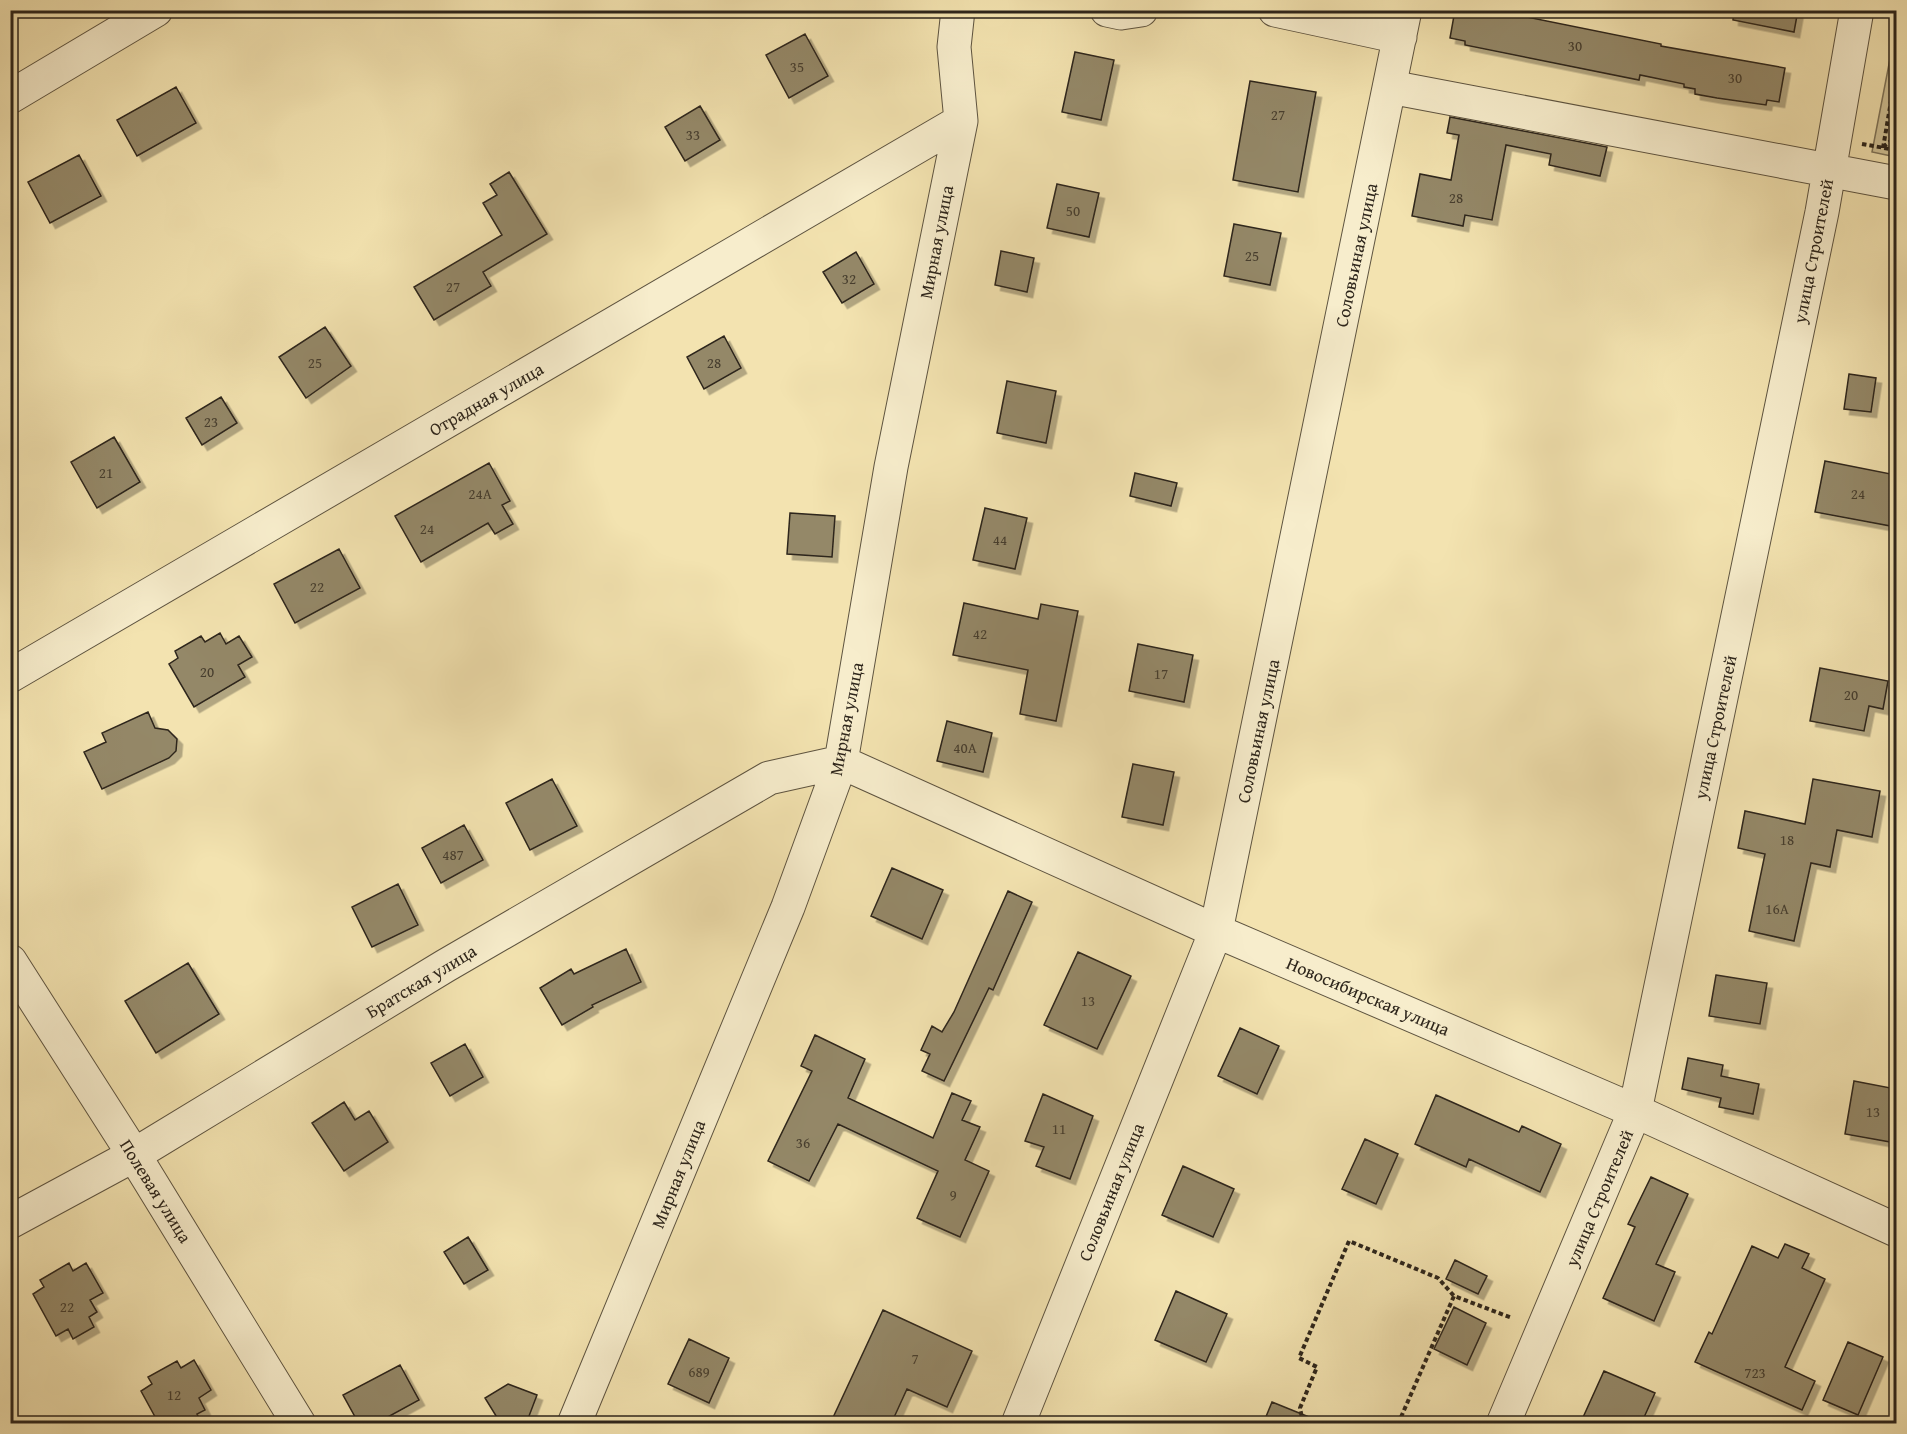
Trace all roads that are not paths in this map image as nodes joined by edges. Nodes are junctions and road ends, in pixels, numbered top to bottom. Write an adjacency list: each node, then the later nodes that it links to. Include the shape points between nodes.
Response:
1 (156, 10): 9 (street)
2 (958, 10): 10 (street, Мирная улица, via 954,47)
3 (1107, 10): 4 (street)
4 (1140, 10)
5 (1275, 10): 7 (street)
6 (1857, 10): 11 (street, улица Строителей)
7 (1403, 24): 8 (street, Соловьиная улица)
8 (1390, 87): 11 (street); 15 (street, Соловьиная улица)
9 (10, 97)
10 (961, 122): 13 (street, Отрадная улица); 14 (street, Мирная улица, via 891,467)
11 (1829, 171): 12 (street); 17 (street, улица Строителей)
12 (1896, 183)
13 (10, 676)
14 (841, 762): 15 (street, Новосибирская улица); 18 (street, Братская улица, via 769,778 445,966); 22 (street, Мирная улица, via 788,907)
15 (1216, 931): 17 (street, Новосибирская улица); 23 (street, Соловьиная улица)
16 (10, 961): 18 (street, Полевая улица)
17 (1635, 1111): 20 (street, Новосибирская улица); 24 (street, улица Строителей)
18 (134, 1155): 19 (street, Братская улица); 21 (street, Полевая улица)
19 (10, 1222)
20 (1896, 1230)
21 (299, 1424)
22 (574, 1424)
23 (1018, 1424)
24 (1503, 1424)

